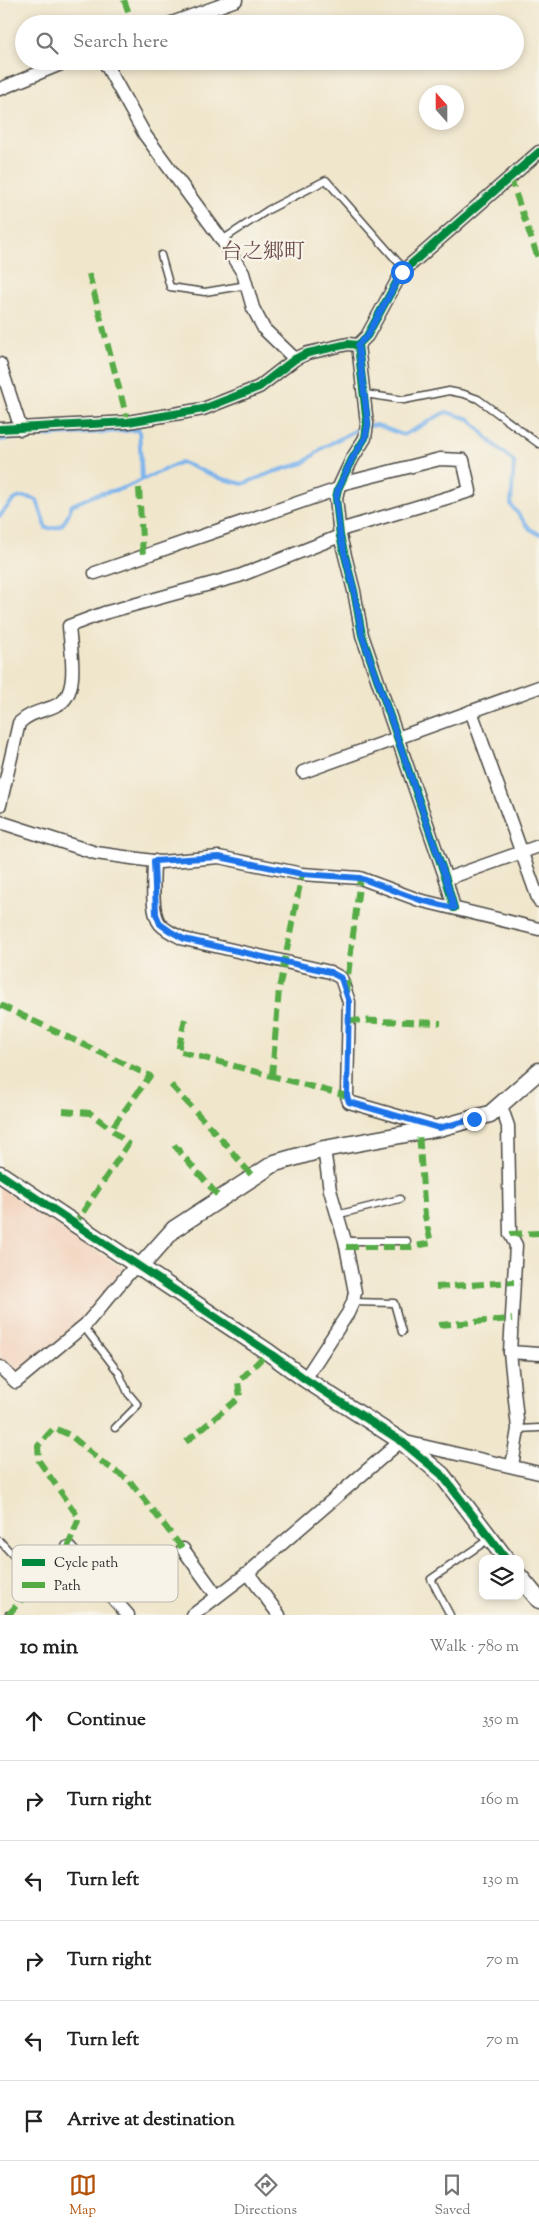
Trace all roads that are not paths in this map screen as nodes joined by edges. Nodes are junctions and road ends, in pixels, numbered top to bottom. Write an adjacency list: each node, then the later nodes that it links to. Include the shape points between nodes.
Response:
1 (236, 0): 2 (street)
2 (194, 15)
3 (46, 70): 5 (street)
4 (109, 70): 7 (street, via 145,135)
5 (0, 89)
6 (539, 152): 9 (street)
7 (222, 240): 9 (lane, via 268,210 326,180); 10 (street)
8 (161, 255): 10 (lane, via 170,287 205,292)
9 (404, 270): 11 (street, via 367,336)
10 (247, 285): 12 (street, via 253,308 264,328)
11 (358, 345): 12 (street, via 348,344); 14 (street)
12 (295, 359): 16 (street, via 259,386 203,408 128,422)
13 (0, 364): 16 (street)
14 (364, 394): 17 (lane, via 404,400 449,391 464,394 478,399); 18 (street, via 368,424 365,438)
15 (0, 429): 16 (street)
16 (22, 429)
17 (539, 444)
18 (340, 486): 19 (street, via 336,498); 19 (street, via 440,459 463,460 470,491); 20 (street)
19 (340, 533): 23 (street, via 362,635); 25 (street, via 239,576 104,613 69,626 72,686 59,705 28,715 19,723)
20 (95, 573)
21 (539, 687): 22 (street)
22 (470, 711): 23 (street); 28 (street)
23 (397, 737): 24 (street); 30 (street)
24 (303, 772)
25 (0, 805)
26 (0, 822): 29 (street, via 96,853)
27 (539, 846): 28 (street)
28 (521, 852): 30 (street); 31 (street)
29 (154, 861): 32 (street, via 219,857 302,874 360,878 420,900); 36 (street, via 156,914 160,924 170,931 184,939 330,972 341,978 349,1002 349,1102)
30 (446, 879): 32 (street)
31 (539, 901)
32 (454, 908): 33 (street)
33 (539, 929)
34 (539, 1071): 35 (street)
35 (501, 1106): 36 (street, via 490,1114); 47 (street, via 508,1126 510,1234 516,1245)
36 (439, 1128): 37 (street)
37 (324, 1149): 40 (street); 43 (street, via 276,1163 195,1214 174,1229)
38 (0, 1174): 43 (street)
39 (400, 1199): 40 (lane)
40 (336, 1215): 41 (street)
41 (345, 1241): 42 (lane); 44 (street, via 355,1292)
42 (407, 1241)
43 (137, 1267): 45 (street); 50 (street)
44 (353, 1302): 46 (lane, via 394,1302); 50 (street)
45 (82, 1326): 49 (street, via 16,1382); 51 (lane, via 119,1373 138,1405)
46 (402, 1332)
47 (510, 1352): 48 (street); 53 (street)
48 (539, 1354)
49 (0, 1367)
50 (305, 1379): 54 (street)
51 (115, 1428)
52 (539, 1428): 53 (lane)
53 (518, 1429): 55 (street)
54 (401, 1441): 55 (street); 57 (street, via 442,1475); 62 (street)
55 (512, 1466): 56 (street)
56 (539, 1473)
57 (490, 1538): 61 (street); 70 (lane, via 431,1579)
58 (0, 1541): 60 (lane)
59 (183, 1549): 64 (street)
60 (12, 1554)
61 (503, 1555)
62 (248, 1573): 64 (street); 69 (street)
63 (524, 1582): 65 (street)
64 (217, 1596): 68 (street)
65 (539, 1600)
66 (117, 1602): 67 (street)
67 (128, 1615)
68 (193, 1615)
69 (279, 1615)
70 (450, 1615)

